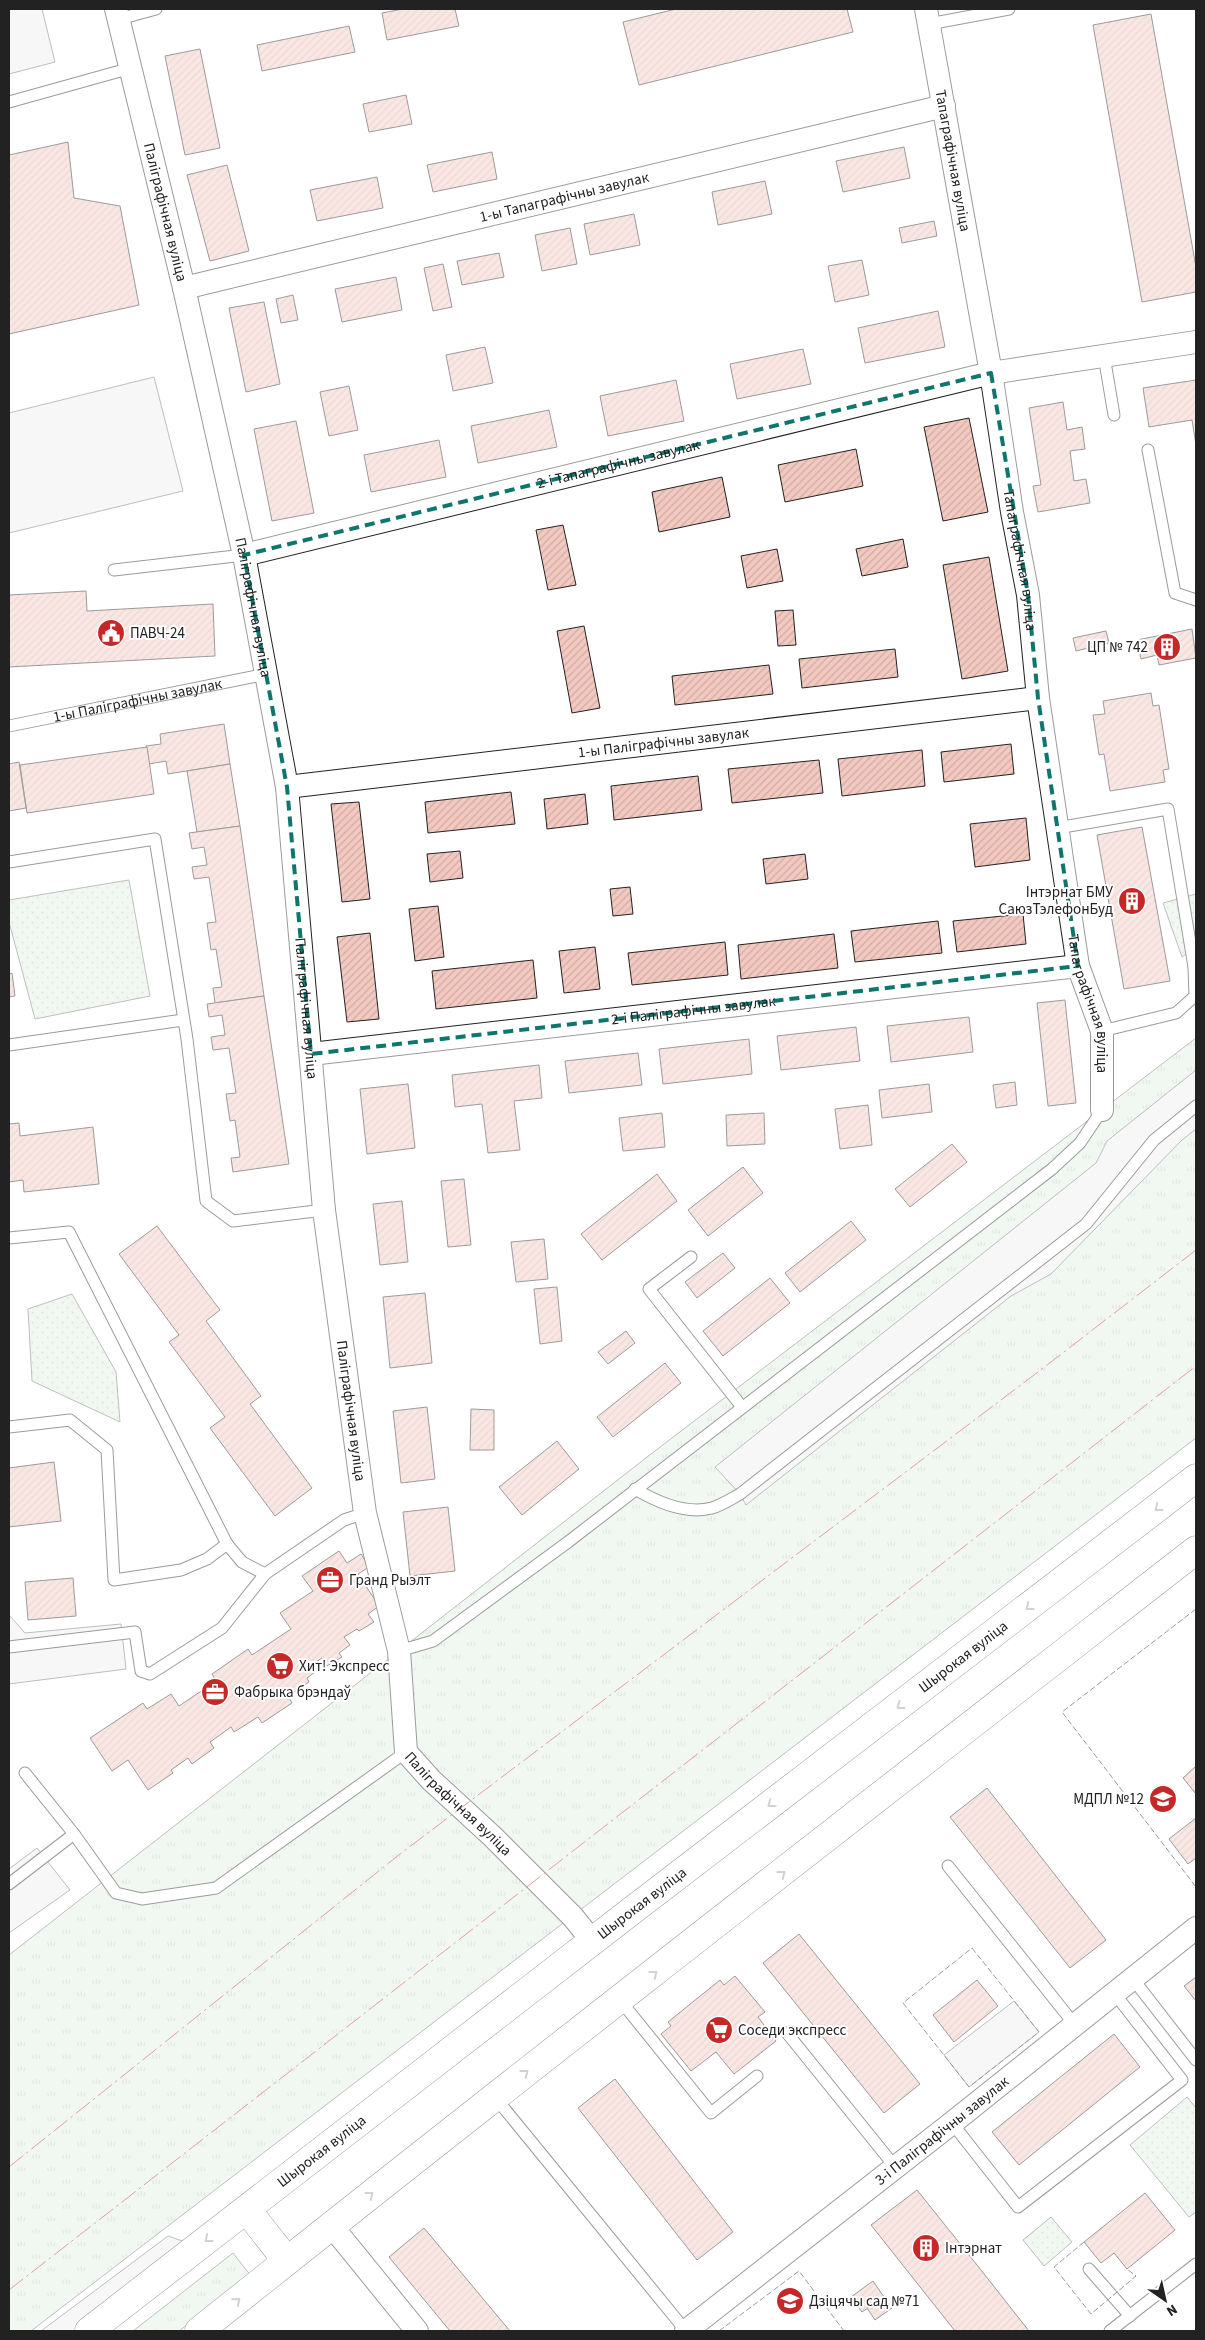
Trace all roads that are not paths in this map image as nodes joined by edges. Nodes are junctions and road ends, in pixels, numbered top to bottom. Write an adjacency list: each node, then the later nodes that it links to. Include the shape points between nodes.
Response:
1 (156, 9): 3 (lane)
2 (1009, 9): 4 (lane)
3 (118, 14): 5 (street, Паліграфічная вуліца)
4 (928, 16): 7 (street, Тапаграфічная вуліца)
5 (131, 68): 6 (lane); 8 (street, Паліграфічная вуліца)
6 (9, 102)
7 (944, 106): 8 (street, 1-ы Тапаграфічны завулак); 11 (street, Тапаграфічная вуліца)
8 (184, 288): 14 (street, Паліграфічная вуліца)
9 (1196, 342): 10 (street, 2-і Тапаграфічны завулак)
10 (1104, 356): 11 (street, 2-і Тапаграфічны завулак); 12 (lane)
11 (991, 373): 14 (street, 2-і Тапаграфічны завулак); 18 (street, Тапаграфічная вуліца, via 1028,595)
12 (1114, 415)
13 (1148, 450): 16 (lane, via 1175,593)
14 (244, 555): 15 (lane); 17 (street, Паліграфічная вуліца)
15 (114, 570)
16 (1196, 600)
17 (267, 674): 19 (lane, 1-ы Паліграфічны завулак); 20 (street, Паліграфічная вуліца)
18 (1038, 698): 20 (street, 1-ы Паліграфічны завулак); 21 (street, Тапаграфічная вуліца)
19 (9, 726)
20 (287, 787): 28 (street, Паліграфічная вуліца)
21 (1057, 828): 23 (street, Тапаграфічная вуліца); 24 (lane, via 1168,810)
22 (9, 862): 25 (lane, via 155,839)
23 (1078, 966): 26 (street, Тапаграфічная вуліца); 28 (street, 2-і Паліграфічны завулак)
24 (1195, 966): 26 (lane, via 1195,996 1176,1013)
25 (183, 1020): 27 (lane); 31 (lane, via 206,1201 233,1221)
26 (1102, 1031): 30 (street, Тапаграфічная вуліца)
27 (9, 1044)
28 (311, 1054): 31 (street, Паліграфічная вуліца)
29 (1196, 1106): 37 (lane, via 1154,1140 1086,1224 740,1494 712,1508 692,1509 657,1502)
30 (1102, 1110): 34 (lane, via 1080,1143 1052,1169)
31 (324, 1210): 38 (street, Паліграфічная вуліца)
32 (9, 1238): 39 (lane, via 70,1232)
33 (692, 1256): 34 (lane, via 649,1289)
34 (742, 1407): 37 (lane)
35 (9, 1427): 39 (lane, via 70,1420 107,1450 114,1580 181,1570 207,1559)
36 (1196, 1478): 50 (main road, Шырокая вуліца, one-way to 50)
37 (635, 1489): 43 (lane, via 433,1640)
38 (366, 1513): 41 (lane, via 344,1520); 43 (street, Паліграфічная вуліца)
39 (228, 1544): 41 (lane, via 242,1562)
40 (1196, 1550): 53 (main road, one-way to 40)
41 (266, 1574): 42 (lane, via 222,1628 150,1674 141,1670 135,1632)
42 (9, 1648)
43 (399, 1651): 44 (street, Паліграфічная вуліца)
44 (406, 1752): 46 (lane, via 216,1888 142,1898 116,1893); 50 (street, Паліграфічная вуліца, via 566,1910)
45 (25, 1773): 46 (lane)
46 (74, 1834): 48 (lane)
47 (948, 1866): 54 (lane)
48 (9, 1884)
49 (1196, 1928): 51 (street, 3-і Паліграфічны завулак)
50 (593, 1942): 61 (main road, Шырокая вуліца)
51 (1133, 1979): 52 (street, 3-і Паліграфічны завулак); 56 (lane)
52 (1115, 1994): 54 (street, 3-і Паліграфічны завулак); 59 (lane, via 1182,2080 1018,2207)
53 (620, 2000): 57 (lane, via 712,2113); 58 (main road, one-way to 53)
54 (1075, 2025): 59 (street, 3-і Паліграфічны завулак)
55 (787, 2033): 60 (lane)
56 (1196, 2060)
57 (757, 2076)
58 (494, 2096): 62 (main road, one-way to 58); 70 (lane)
59 (952, 2124): 60 (street, 3-і Паліграфічны завулак)
60 (896, 2168): 70 (street, 3-і Паліграфічны завулак)
61 (247, 2210): 63 (main road); 67 (main road, Шырокая вуліца, one-way to 67)
62 (331, 2225): 63 (main road); 69 (street)
63 (287, 2261): 68 (main road, one-way to 63)
64 (1196, 2264): 66 (lane)
65 (1089, 2269): 66 (lane)
66 (1130, 2316): 71 (lane)
67 (89, 2331)
68 (199, 2331)
69 (416, 2331)
70 (686, 2331)
71 (1110, 2331)

